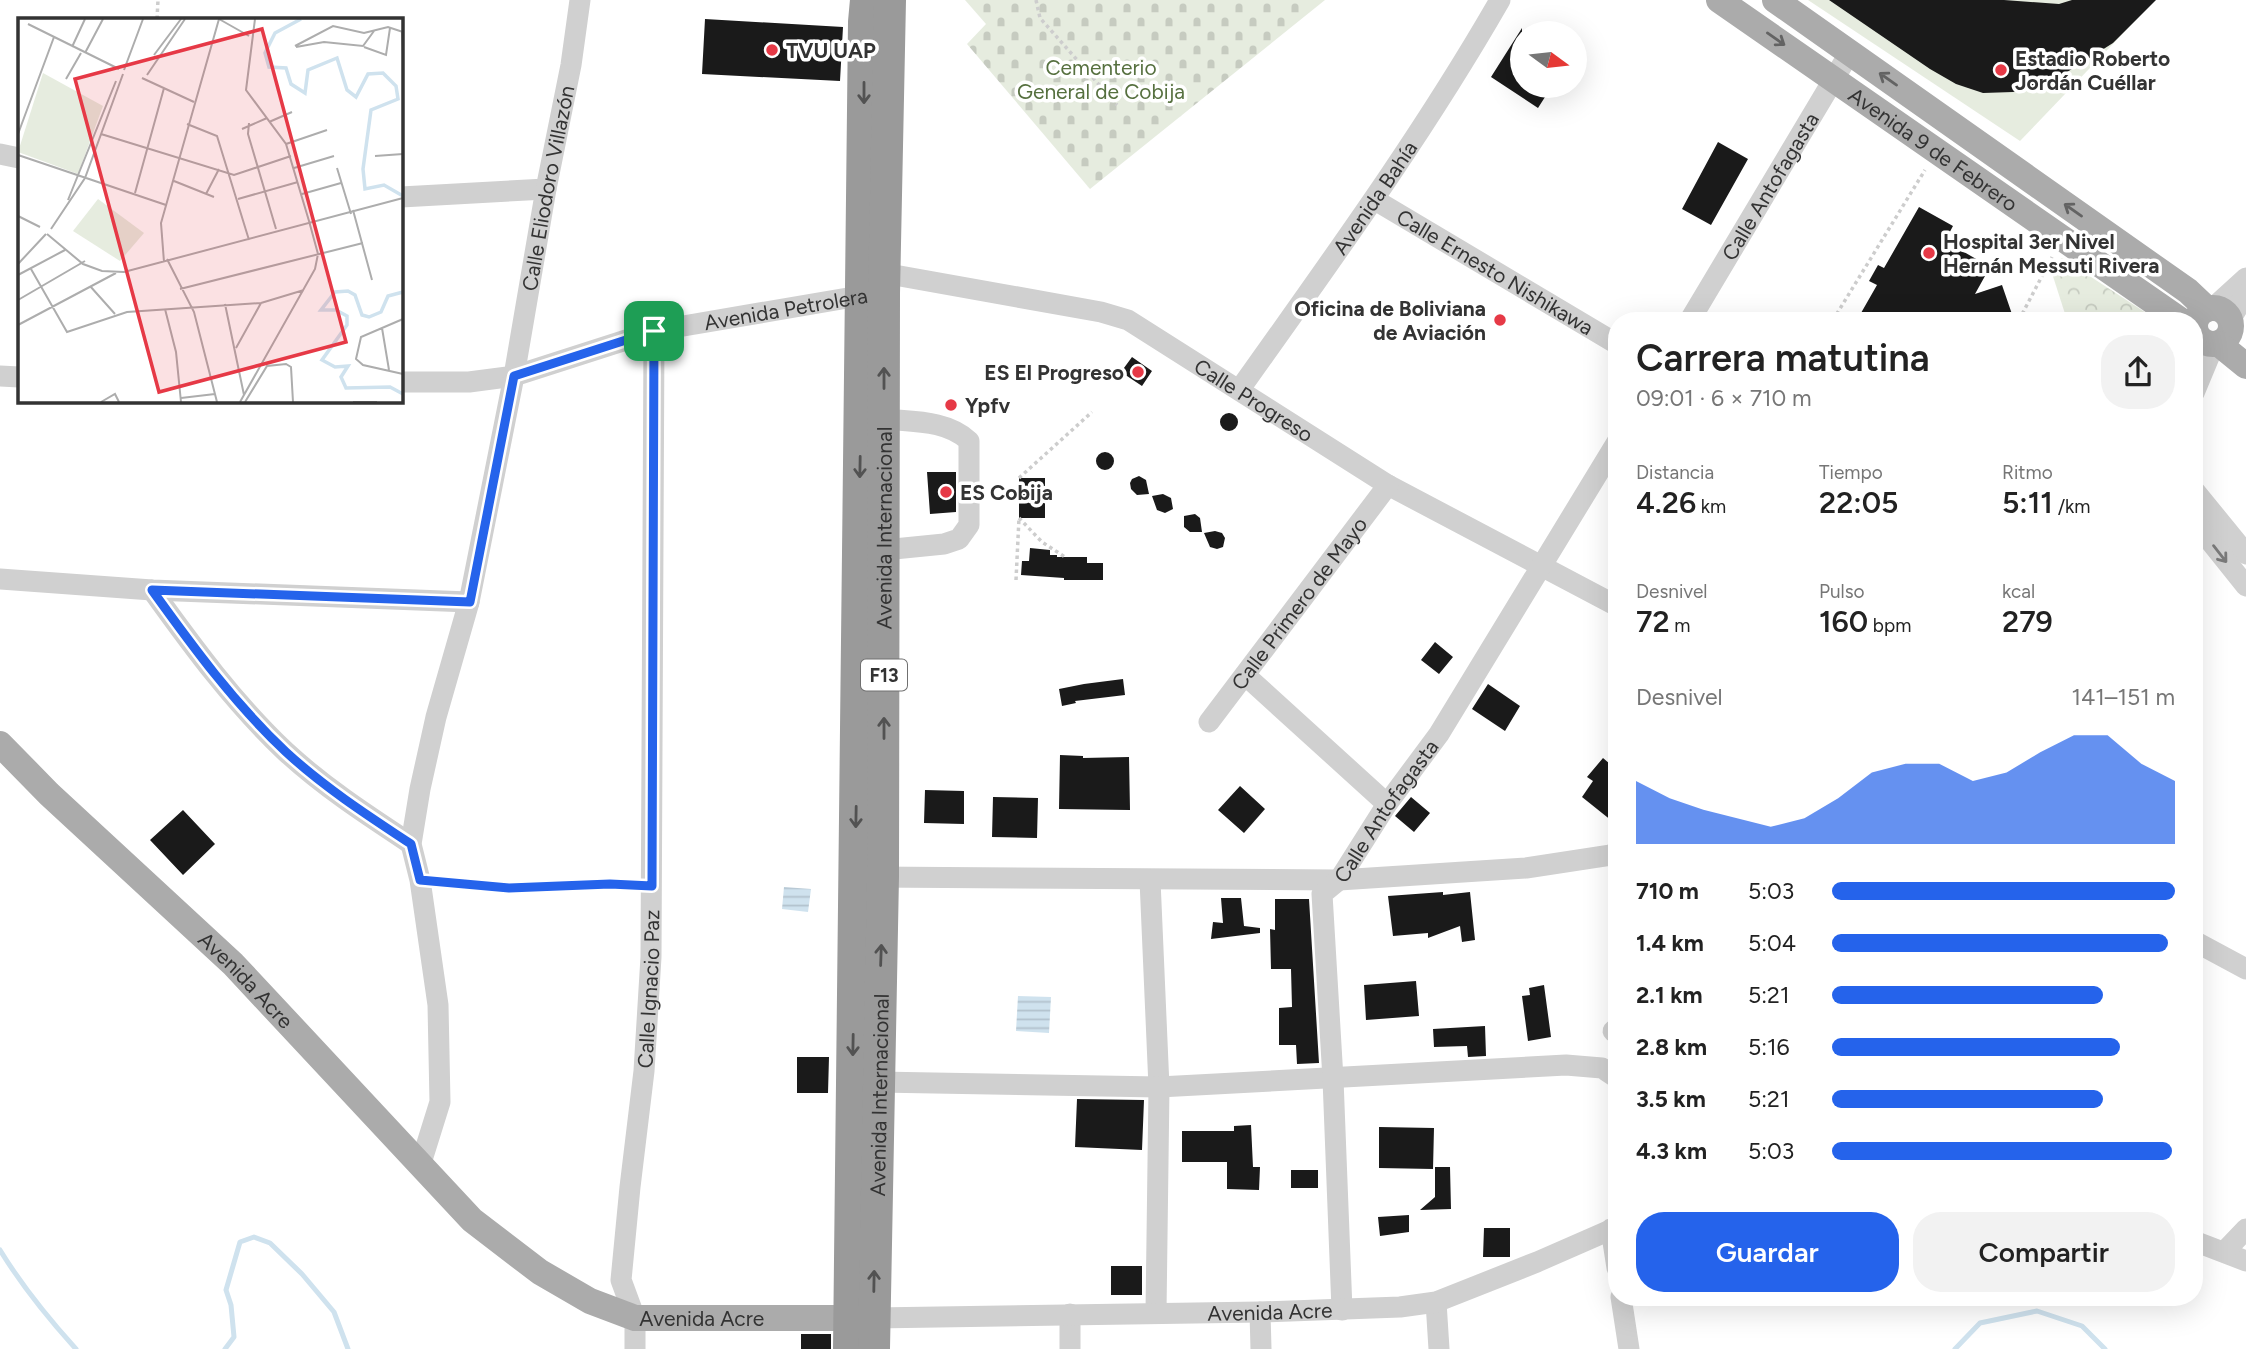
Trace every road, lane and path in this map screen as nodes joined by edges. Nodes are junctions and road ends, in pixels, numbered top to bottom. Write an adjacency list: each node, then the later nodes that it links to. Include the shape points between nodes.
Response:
1 (158, 0): 9 (path)
2 (580, 0): 16 (street, Calle Eliodoro Villazón)
3 (866, 0): 21 (highway, Avenida Internacional / F13, one-way to 21)
4 (890, 0): 21 (highway, Avenida Internacional / F13)
5 (1036, 0): 12 (path, via 1040,18)
6 (1500, 0): 18 (street, Avenida Bahía)
7 (1719, 0): 11 (main road, Avenida 9 de Febrero, one-way to 11)
8 (1775, 0): 10 (main road, Avenida 9 de Febrero)
9 (157, 18)
10 (1850, 52): 11 (street, Calle Antofagasta); 27 (main road, Avenida 9 de Febrero, one-way to 10, via 2188,291)
11 (1833, 78): 13 (main road, Avenida 9 de Febrero); 23 (street, Calle Antofagasta)
12 (1117, 105)
13 (1937, 150): 19 (main road, Avenida 9 de Febrero); 24 (path)
14 (0, 154): 15 (street)
15 (18, 158)
16 (546, 189): 17 (street); 36 (street, Calle Eliodoro Villazón)
17 (402, 197)
18 (1375, 200): 31 (street, Calle Ernesto Nishikawa); 38 (street, Avenida Bahía)
19 (2062, 239): 25 (path); 26 (main road, Avenida 9 de Febrero)
20 (2246, 278): 30 (street)
21 (873, 283): 29 (street, Avenida Petrolera); 38 (street, Calle Progreso, via 1101,312 1128,320); 40 (highway, Avenida Internacional / F13, one-way to 21); 62 (highway, Avenida Internacional / F13, one-way to 62)
22 (2246, 294): 30 (street)
23 (1695, 312)
24 (1838, 312)
25 (2023, 312)
26 (2168, 312)
27 (2201, 312)
28 (2203, 315): 30 (main road, Avenida 9 de Febrero, one-way to 28)
29 (654, 331): 36 (street, Avenida Petrolera); 66 (street, Calle Ignacio Paz)
30 (2213, 331): 32 (street); 33 (main road, Avenida 9 de Febrero)
31 (1608, 339)
32 (2203, 364)
33 (2246, 366)
34 (0, 376): 35 (street)
35 (18, 376)
36 (514, 376): 37 (street, Avenida Petrolera, via 469,382); 55 (street, Calle Eliodoro Villazón)
37 (402, 382)
38 (1240, 389): 43 (street, Calle Progreso)
39 (1091, 412): 42 (path)
40 (884, 419): 46 (highway, Avenida Internacional / F13); 46 (street, via 944,426 969,441 969,525 959,539 944,544)
41 (1608, 457): 49 (street, Calle Antofagasta)
42 (1019, 478)
43 (1388, 485): 49 (street, Calle Progreso); 56 (street, Calle Primero de Mayo)
44 (2203, 500): 47 (street)
45 (2203, 532): 52 (street, one-way to 52)
46 (884, 550): 62 (highway, Avenida Internacional / F13, one-way to 46)
47 (2246, 554)
48 (1065, 557): 51 (path, via 1019,518)
49 (1543, 566): 54 (street, Calle Progreso); 59 (street, Calle Antofagasta, via 1439,734)
50 (0, 579): 53 (street)
51 (1016, 580)
52 (2246, 586)
53 (152, 590): 55 (street); 60 (street, via 213,674 285,751 342,799)
54 (1608, 601)
55 (470, 602): 60 (street, Calle Eliodoro Villazón, via 436,717)
56 (1245, 675): 57 (street, Calle Primero de Mayo); 59 (street)
57 (1209, 722)
58 (0, 744): 73 (main road, Avenida Acre, via 233,964)
59 (1387, 804): 65 (street, Calle Antofagasta)
60 (411, 844): 63 (street)
61 (1608, 855): 65 (street, via 1526,868)
62 (869, 877): 64 (street); 71 (highway, Avenida Internacional / F13, one-way to 62); 85 (highway, Avenida Internacional / F13, one-way to 85)
63 (420, 880): 66 (path, via 509,888); 73 (street, via 438,1004 440,1102)
64 (1150, 880): 65 (street); 72 (street)
65 (1339, 880): 70 (street, Calle Antofagasta, via 1322,894)
66 (652, 886): 86 (street, Calle Ignacio Paz, via 644,1071 621,1280)
67 (2203, 946): 68 (street)
68 (2246, 969)
69 (1608, 1072): 70 (street, via 1566,1065)
70 (1333, 1079): 72 (street); 81 (street, Calle Antofagasta)
71 (878, 1082): 72 (street); 85 (highway, Avenida Internacional / F13, one-way to 71)
72 (1159, 1087): 82 (street)
73 (421, 1166): 86 (main road, Avenida Acre, via 472,1220 540,1272 590,1301)
74 (2246, 1229): 77 (street)
75 (1608, 1231): 79 (street, Avenida Acre)
76 (2203, 1244): 77 (street)
77 (2225, 1251): 78 (street)
78 (2246, 1261)
79 (1436, 1302): 81 (street, Avenida Acre); 92 (street)
80 (1622, 1306): 93 (street)
81 (1342, 1310): 83 (street, Avenida Acre)
82 (1156, 1312): 83 (street, Avenida Acre); 84 (street, Avenida Acre)
83 (1260, 1312): 91 (street)
84 (1070, 1314): 85 (street, Avenida Acre); 90 (street)
85 (862, 1317): 86 (main road, Avenida Acre); 88 (highway, Avenida Internacional / F13); 89 (highway, Avenida Internacional / F13)
86 (635, 1318): 87 (street, Calle Ignacio Paz)
87 (635, 1349)
88 (849, 1349)
89 (874, 1349)
90 (1070, 1349)
91 (1261, 1349)
92 (1439, 1349)
93 (1629, 1349)

